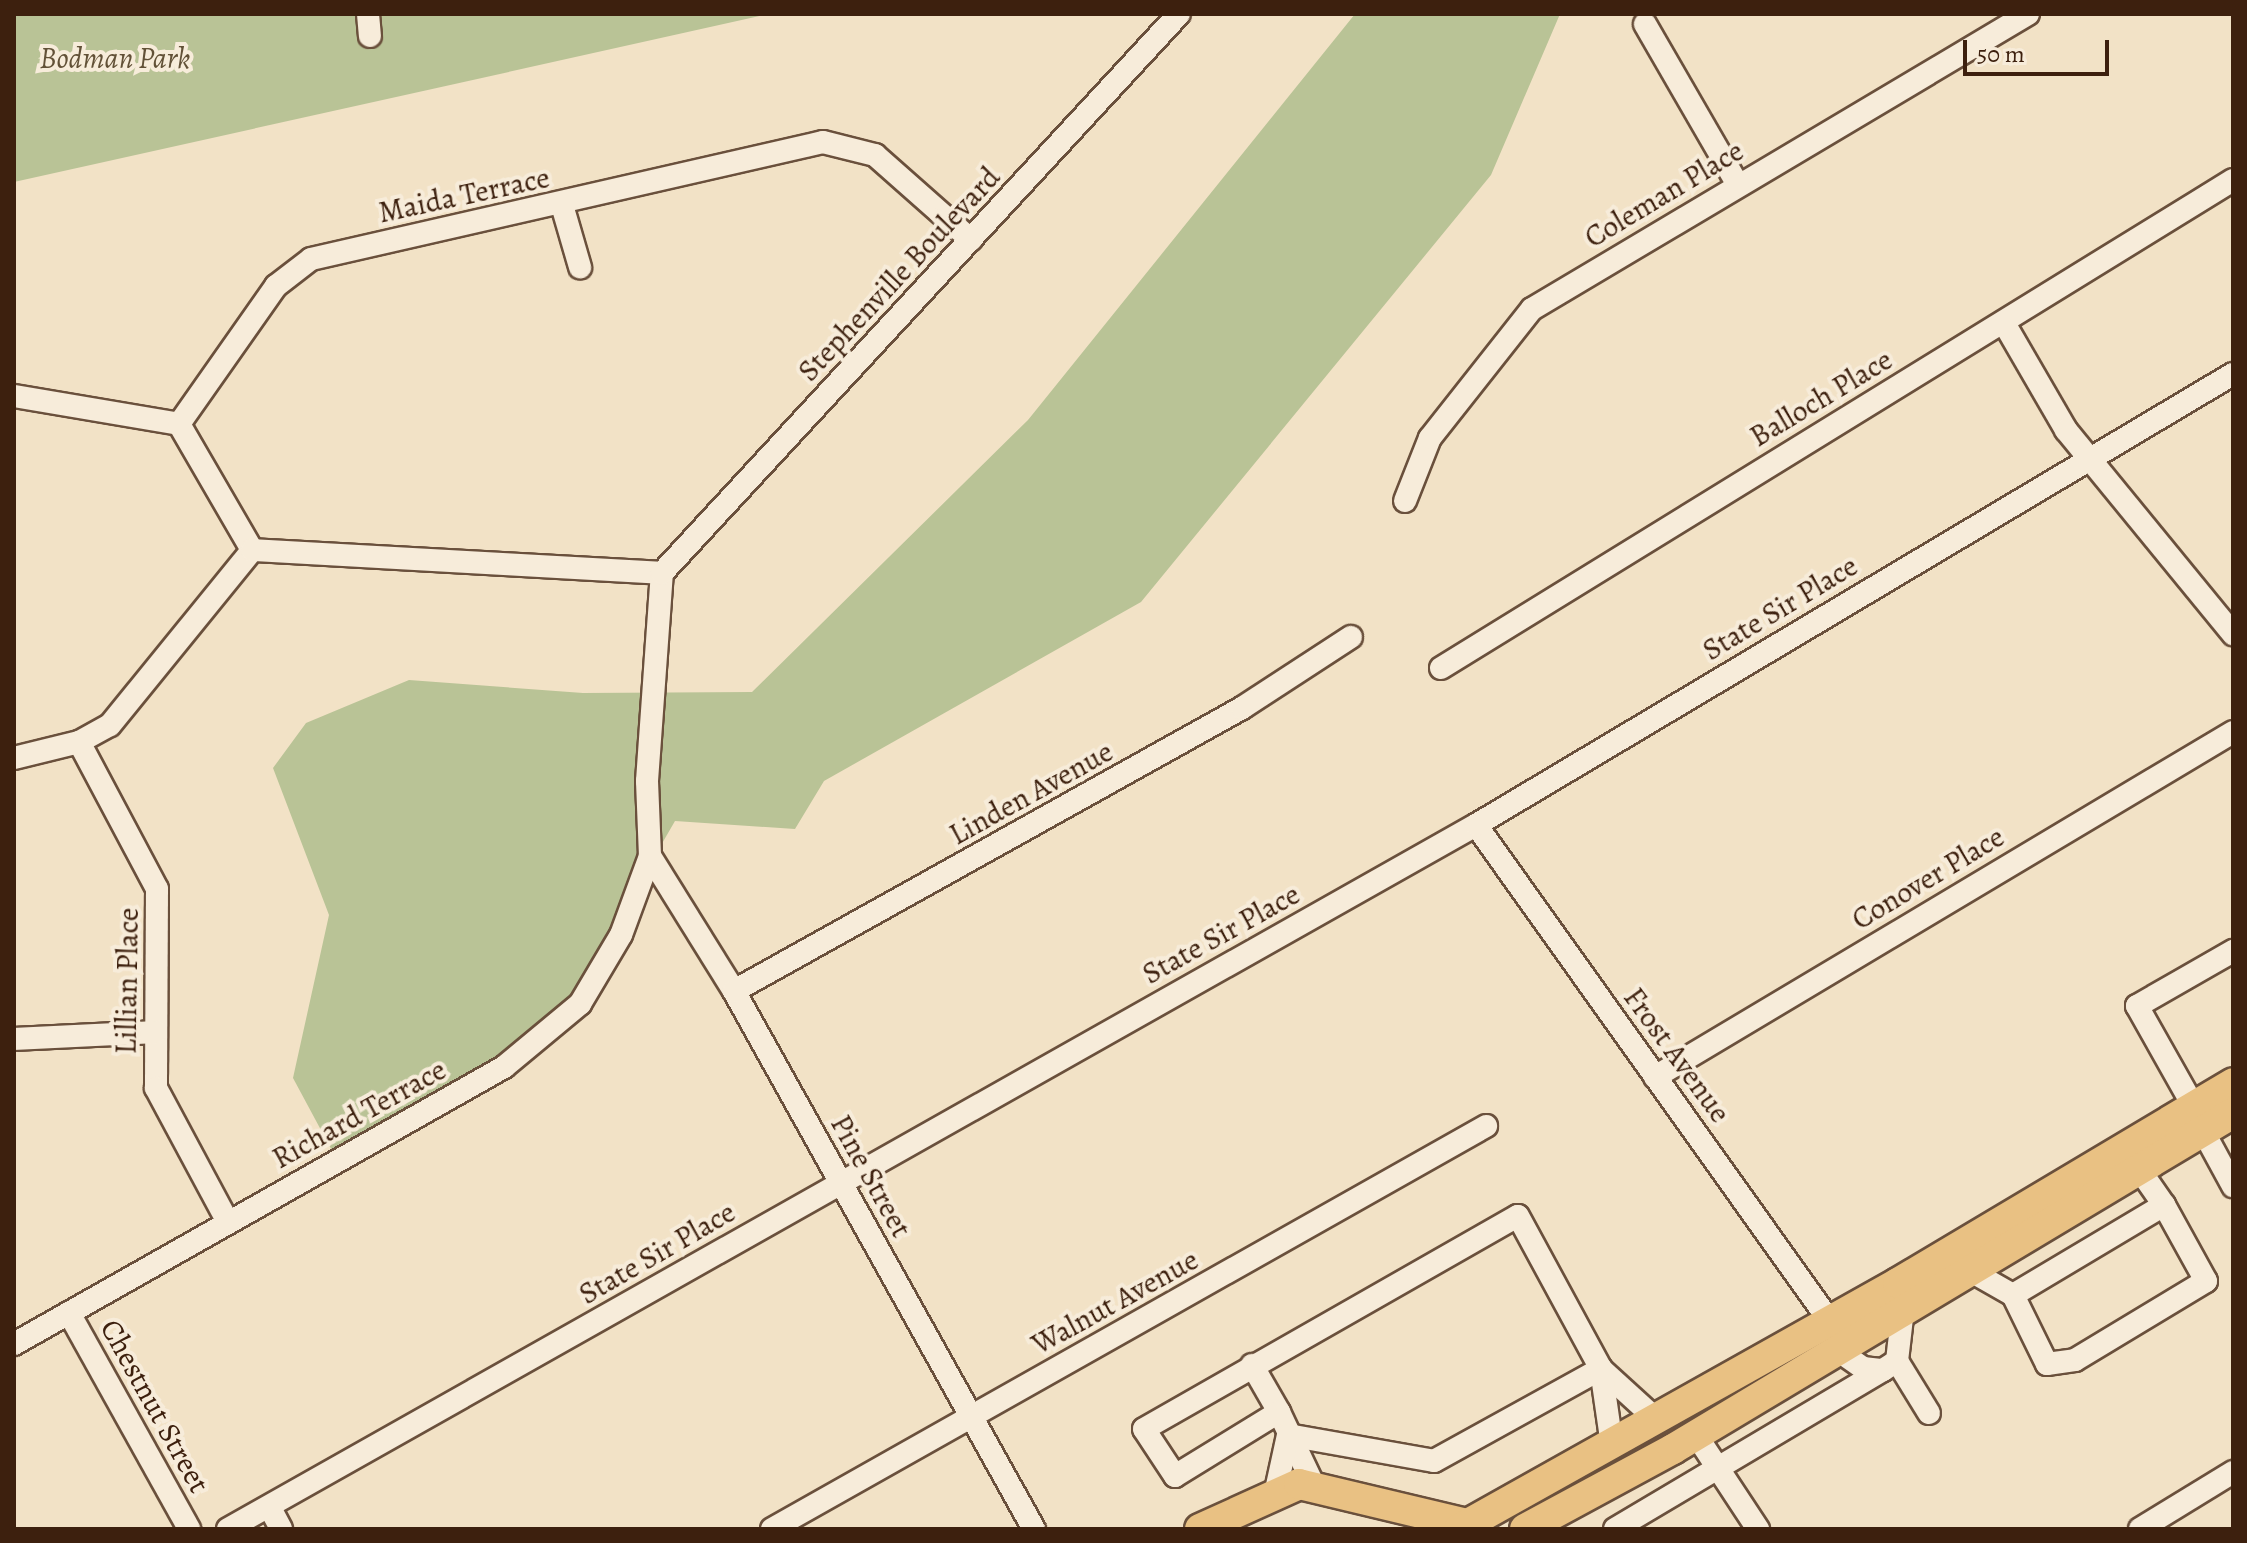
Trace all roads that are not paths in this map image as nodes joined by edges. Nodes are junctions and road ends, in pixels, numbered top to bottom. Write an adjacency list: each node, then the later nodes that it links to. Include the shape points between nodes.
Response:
1 (1179, 14): 8 (street, Stephenville Boulevard)
2 (2028, 14): 3 (street, Coleman Place)
3 (2003, 20): 6 (street, Coleman Place)
4 (1645, 24): 6 (street)
5 (2233, 180): 10 (street, Balloch Place)
6 (1738, 185): 15 (street, Coleman Place, via 1532,309 1430,438)
7 (562, 205): 8 (street, Maida Terrace, via 823,142 848,143 875,155); 9 (street); 13 (street, Maida Terrace, via 298,266 276,286)
8 (971, 240): 17 (street, Stephenville Boulevard)
9 (580, 267)
10 (2004, 323): 14 (street); 20 (street, Balloch Place)
11 (2233, 374): 14 (street, State Sir Place)
12 (14, 396): 13 (street)
13 (179, 424): 16 (street)
14 (2089, 460): 18 (street); 24 (street, State Sir Place)
15 (1405, 501)
16 (252, 550): 17 (street); 22 (street, via 110,725)
17 (662, 573): 25 (street, via 647,781)
18 (2233, 634)
19 (1351, 637): 27 (street, Linden Avenue, via 1242,708)
20 (1441, 668)
21 (2233, 732): 30 (street, Conover Place)
22 (79, 742): 23 (street); 28 (street, Lillian Place, via 157,889)
23 (14, 758)
24 (1476, 825): 30 (street, Frost Avenue); 36 (street, State Sir Place)
25 (650, 856): 27 (street, Pine Street); 39 (street, Richard Terrace, via 607,963 551,1032 504,1067)
26 (2233, 951): 33 (street, via 2137,1006)
27 (734, 991): 36 (street, Pine Street)
28 (156, 1032): 29 (street); 39 (street, Lillian Place, via 160,1107)
29 (14, 1039)
30 (1655, 1077): 44 (street, Frost Avenue)
31 (2233, 1083): 33 (highway)
32 (2233, 1113): 33 (highway)
33 (2198, 1119): 35 (highway); 37 (street); 44 (highway)
34 (1486, 1126): 51 (street, Walnut Avenue)
35 (2139, 1169): 38 (street); 40 (highway)
36 (842, 1183): 51 (street, Pine Street); 60 (street, State Sir Place)
37 (2233, 1186)
38 (2164, 1205): 41 (street); 41 (street, via 2206,1281 2075,1360 2047,1364)
39 (228, 1222): 43 (street, Richard Terrace)
40 (1969, 1270): 41 (street); 42 (highway)
41 (2013, 1295)
42 (1903, 1309): 44 (highway); 47 (street)
43 (69, 1313): 45 (street, Richard Terrace); 63 (street, Chestnut Street)
44 (1833, 1335): 47 (street, via 1863,1368); 52 (highway); 54 (highway)
45 (14, 1344)
46 (1252, 1365): 48 (street, via 1518,1216); 49 (street); 49 (street, via 1144,1429 1175,1476)
47 (1890, 1366): 50 (street); 56 (street)
48 (1601, 1369): 52 (street); 53 (street, via 1434,1461); 55 (street)
49 (1279, 1412): 53 (street)
50 (1929, 1413)
51 (972, 1416): 66 (street, Walnut Avenue); 67 (street, Pine Street)
52 (1657, 1420): 55 (highway)
53 (1288, 1435): 58 (street); 59 (street)
54 (1696, 1435): 56 (street); 69 (highway)
55 (1612, 1445): 62 (highway)
56 (1719, 1469): 70 (street); 71 (street)
57 (2233, 1472): 61 (street)
58 (1314, 1486): 59 (highway); 62 (highway)
59 (1276, 1490): 68 (highway)
60 (270, 1508): 64 (street, State Sir Place); 65 (street)
61 (2169, 1520): 72 (street)
62 (1463, 1527)
63 (189, 1529)
64 (228, 1529)
65 (281, 1529)
66 (772, 1529)
67 (1034, 1529)
68 (1200, 1529)
69 (1525, 1529)
70 (1615, 1529)
71 (1758, 1529)
72 (2140, 1529)

